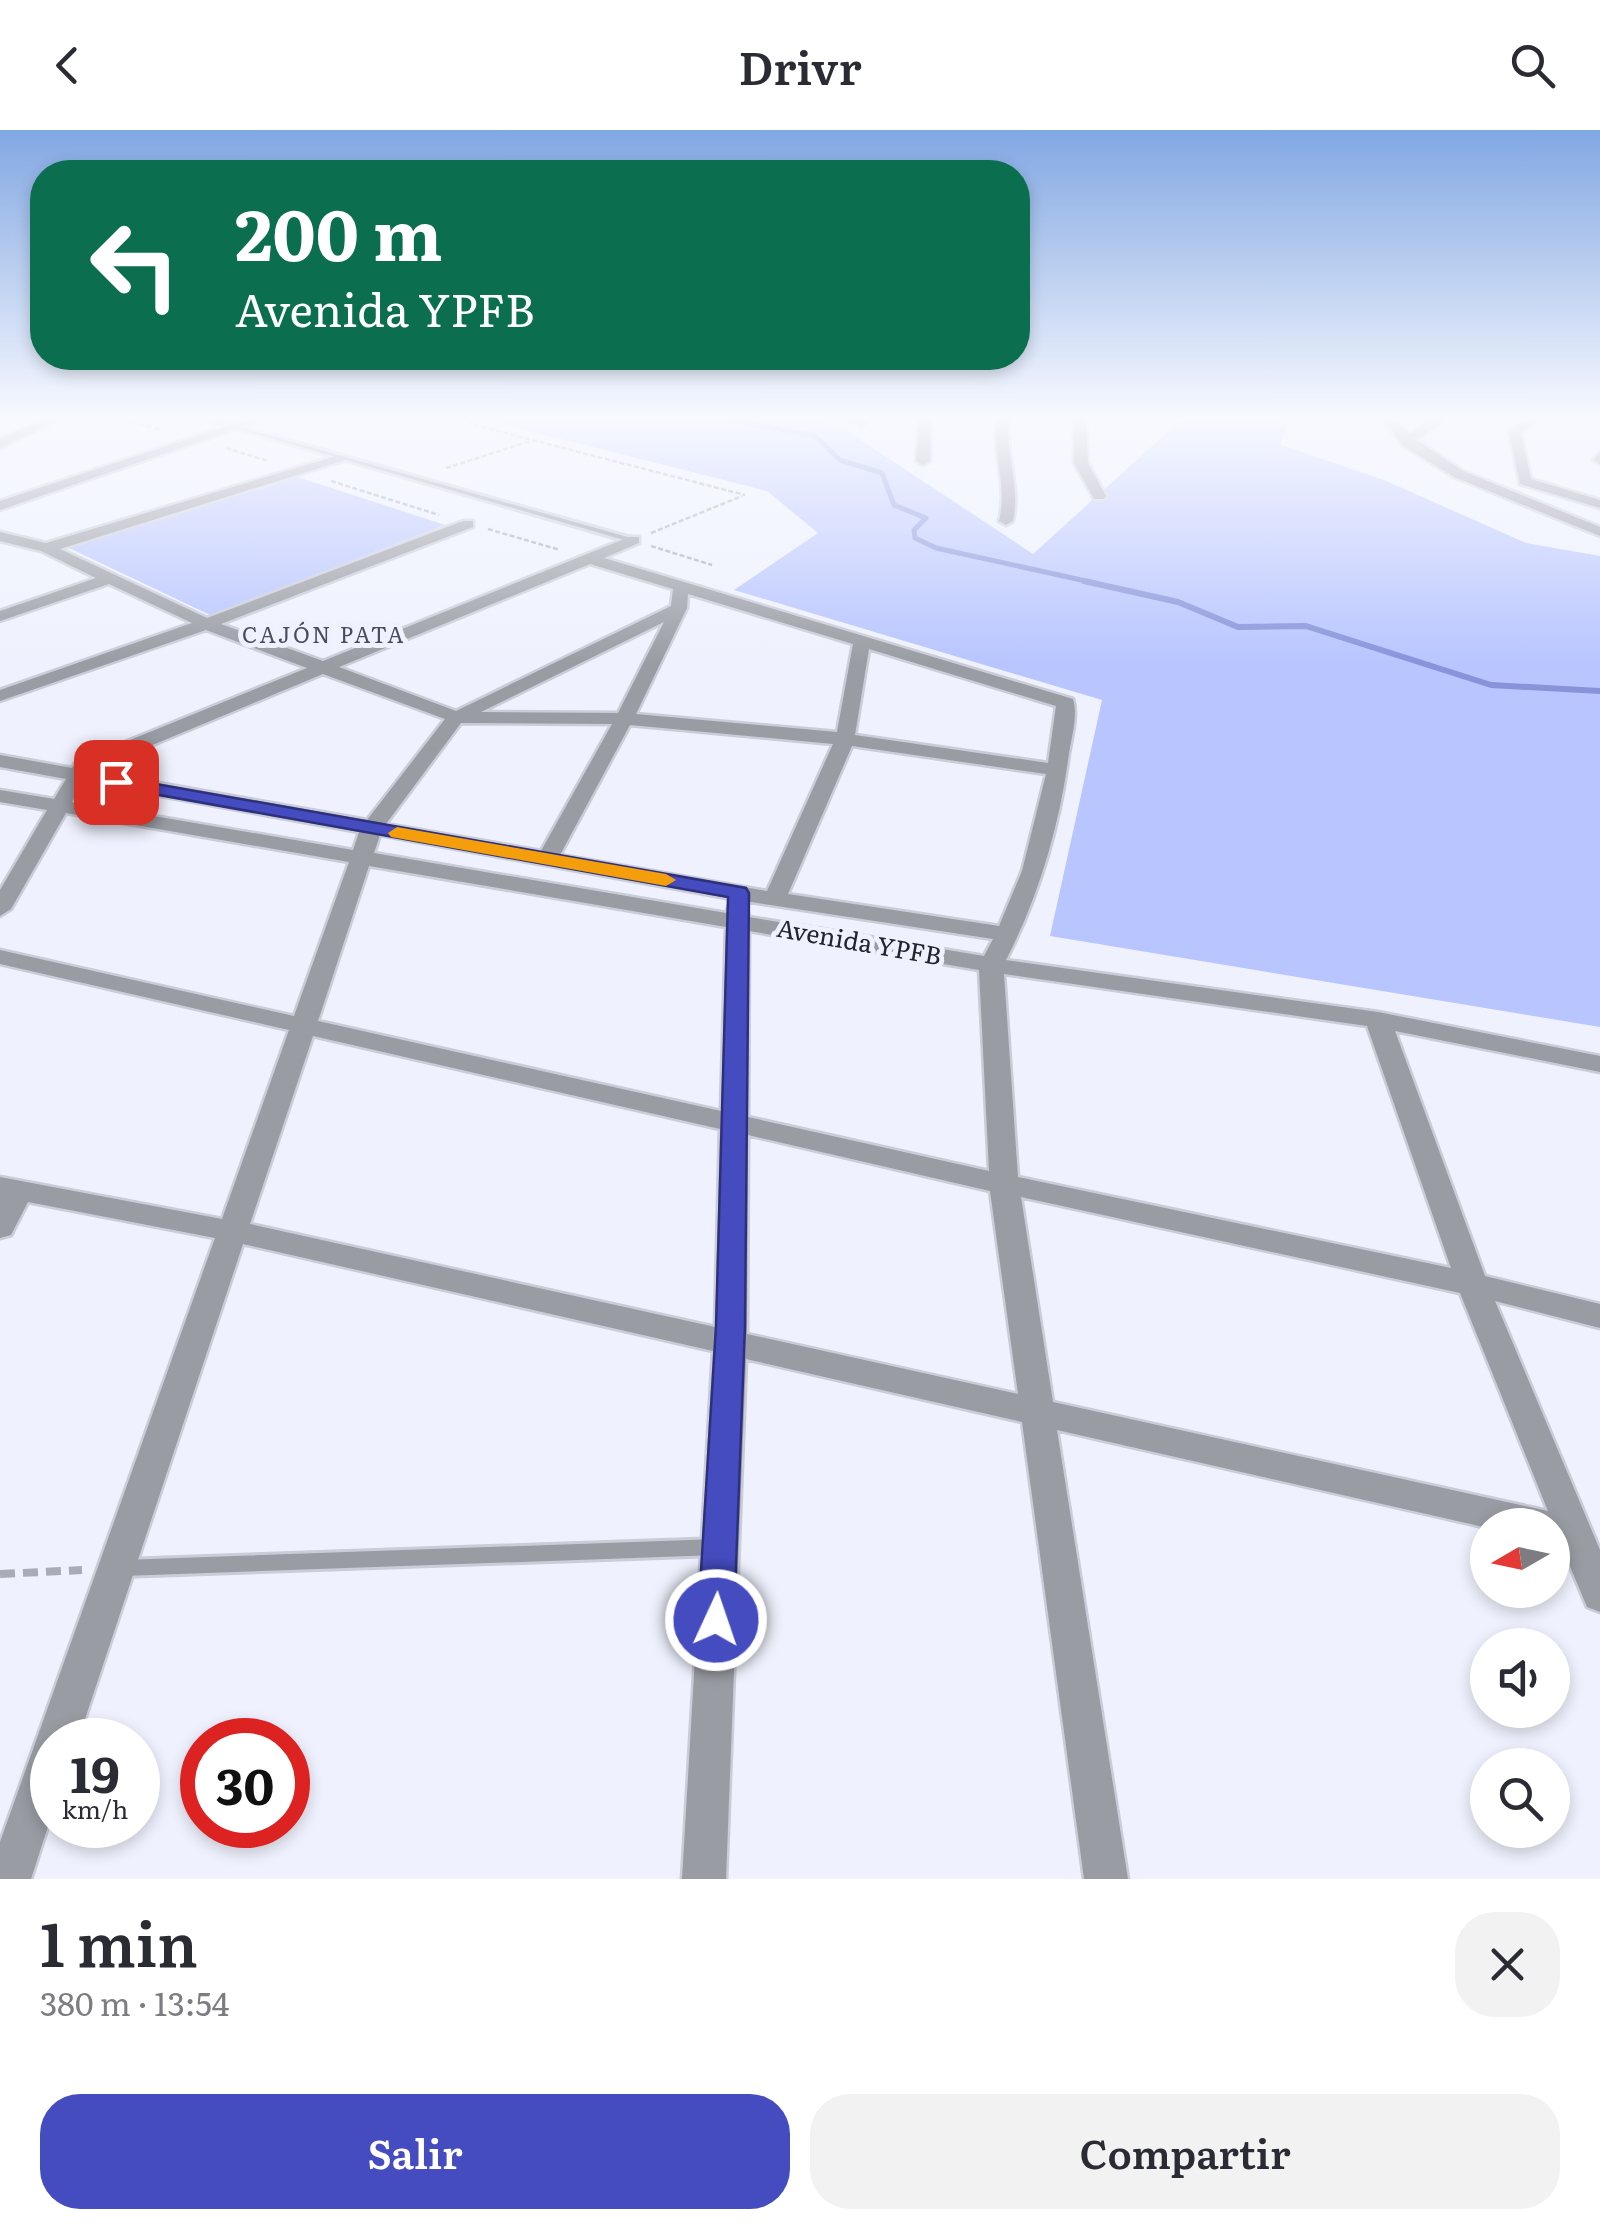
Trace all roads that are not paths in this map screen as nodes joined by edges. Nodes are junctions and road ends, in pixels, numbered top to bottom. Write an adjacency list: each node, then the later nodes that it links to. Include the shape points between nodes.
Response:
1 (204, 501): 10 (street)
2 (489, 501): 9 (lane)
3 (1010, 501): 5 (street)
4 (1522, 501): 7 (street)
5 (1006, 521)
6 (468, 524): 15 (street)
7 (1600, 532)
8 (0, 536): 10 (street)
9 (634, 540): 11 (street)
10 (46, 548): 12 (street)
11 (591, 558): 13 (street); 17 (street)
12 (108, 579): 14 (street); 15 (street)
13 (680, 598): 16 (street); 19 (street); 20 (street)
14 (0, 616)
15 (206, 624): 17 (street); 18 (street)
16 (862, 641): 21 (street); 23 (street, via 1066,704)
17 (322, 665): 19 (street); 24 (street, via 82,766)
18 (0, 696)
19 (456, 717): 20 (street); 27 (street)
20 (624, 719): 21 (street); 29 (street)
21 (845, 739): 23 (street); 30 (street)
22 (0, 761): 24 (street, Avenida YPFB)
23 (1060, 770): 33 (street)
24 (79, 775): 26 (street); 27 (street, Avenida YPFB)
25 (0, 796): 26 (street, Avenida YPFB)
26 (61, 806): 28 (street, Avenida YPFB); 32 (street)
27 (372, 828): 28 (street); 29 (street, Avenida YPFB)
28 (362, 857): 31 (street, Avenida YPFB); 37 (street)
29 (547, 859): 31 (street, Avenida YPFB)
30 (776, 898): 31 (street, Avenida YPFB); 33 (street, Avenida YPFB)
31 (738, 907): 35 (street, Avenida YPFB); 39 (street)
32 (0, 909)
33 (1009, 934): 35 (street)
34 (0, 957): 37 (street)
35 (991, 965): 36 (street, Avenida YPFB); 40 (street)
36 (1378, 1020): 38 (street, Avenida YPFB); 44 (street)
37 (303, 1026): 39 (street); 43 (street)
38 (1600, 1064)
39 (736, 1123): 40 (street); 46 (street)
40 (1004, 1184): 44 (street); 47 (street)
41 (10, 1189): 42 (street); 43 (street)
42 (0, 1228)
43 (232, 1231): 46 (street); 52 (street)
44 (1472, 1284): 45 (street); 48 (street)
45 (1600, 1316)
46 (730, 1344): 47 (street); 51 (street)
47 (1038, 1415): 49 (street); 58 (street)
48 (1558, 1508)
49 (1470, 1510)
50 (1570, 1537): 53 (street)
51 (720, 1546): 52 (lane); 57 (street)
52 (115, 1568): 54 (street)
53 (1600, 1596)
54 (64, 1718)
55 (30, 1817): 56 (street)
56 (9, 1879)
57 (704, 1879)
58 (1106, 1879)

